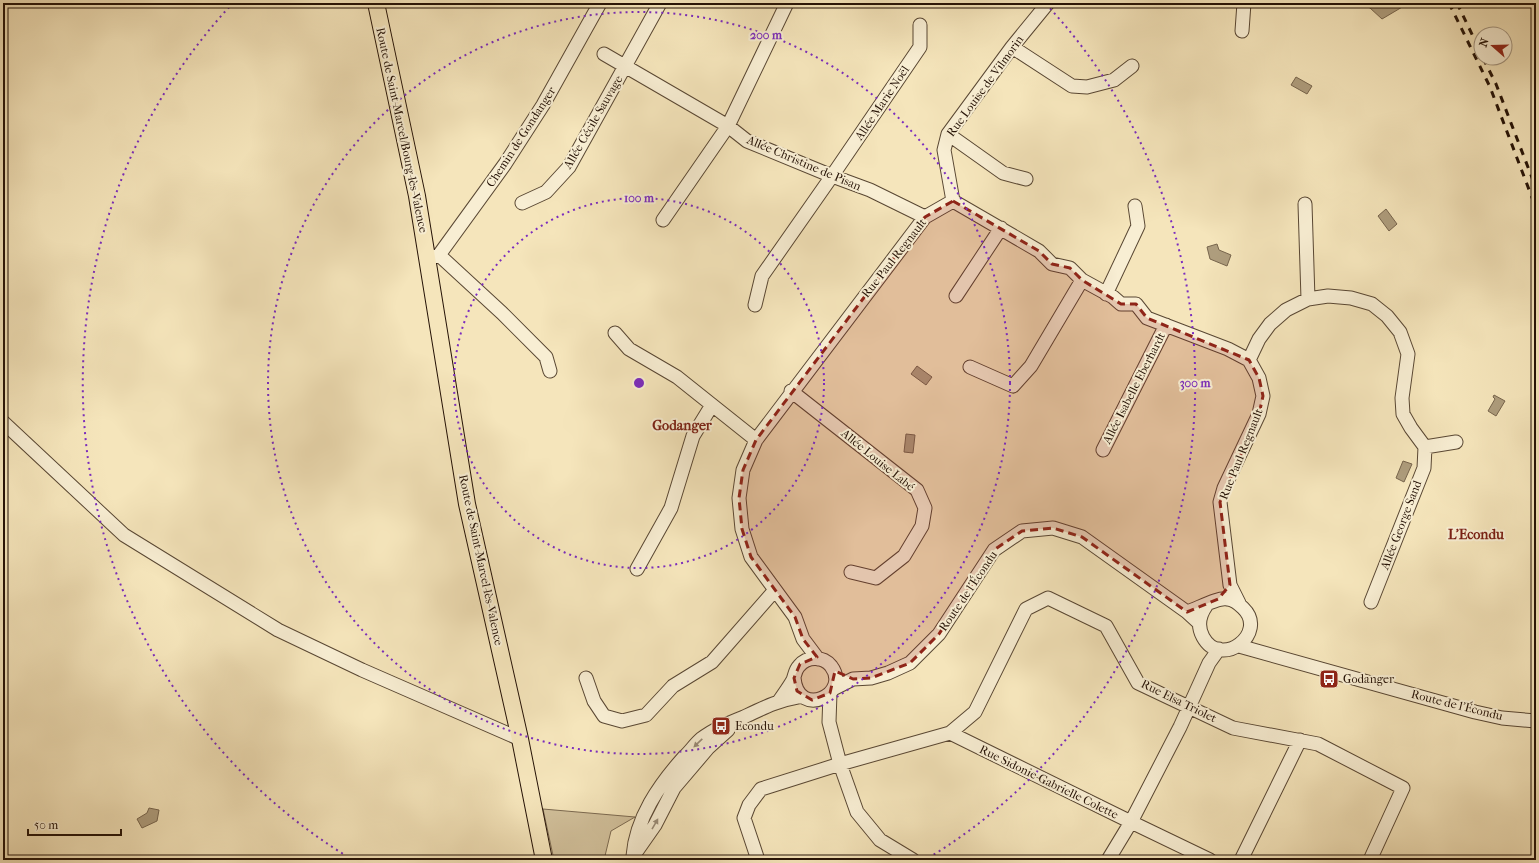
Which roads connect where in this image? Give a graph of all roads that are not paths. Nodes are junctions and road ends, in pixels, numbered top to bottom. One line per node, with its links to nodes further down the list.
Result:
1 (376, 3): 24 (main road, Route de Saint-Marcel/Bourg-lès-Valence)
2 (600, 3): 24 (street, Chemin de Gondanger)
3 (660, 3): 11 (street, Allée Cécile Sauvage)
4 (787, 3): 13 (street)
5 (1048, 3): 9 (street, Rue Louise de Vilmorin)
6 (1244, 3): 8 (street)
7 (920, 25): 15 (street, Allée Marie Noël)
8 (1242, 31)
9 (1012, 47): 12 (street); 14 (street, Rue Louise de Vilmorin)
10 (604, 54): 11 (street, Allée Christine de Pisan)
11 (625, 66): 13 (street, Allée Christine de Pisan); 18 (street, Allée Cécile Sauvage)
12 (1132, 66)
13 (728, 126): 15 (street, Allée Christine de Pisan); 22 (street)
14 (948, 134): 16 (street); 17 (street, Rue Louise de Vilmorin)
15 (832, 176): 21 (street, Allée Christine de Pisan); 29 (street, Allée Marie Noël)
16 (1026, 179)
17 (953, 201): 21 (street, Rue Paul Regnault); 23 (street)
18 (522, 203)
19 (1305, 204): 28 (street)
20 (1135, 206): 26 (street)
21 (925, 217): 35 (street, Rue Paul Regnault)
22 (663, 220)
23 (1001, 228): 25 (street); 27 (street)
24 (433, 256): 34 (street); 72 (main road, Route de Saint-Marcel-lès-Valence)
25 (1082, 280): 26 (street); 33 (street)
26 (1106, 294): 30 (street)
27 (956, 296)
28 (1308, 298): 32 (street); 40 (street)
29 (754, 305)
30 (1166, 325): 32 (street); 41 (street, Allée Isabelle Eberhardt)
31 (615, 333): 36 (street)
32 (1249, 360): 44 (street, Rue Paul Regnault)
33 (970, 367)
34 (550, 371)
35 (792, 391): 38 (street, Rue Paul Regnault); 43 (street, Allée Louise Labé)
36 (712, 405): 38 (street); 42 (street)
37 (3, 422): 72 (street)
38 (756, 440): 45 (street, Rue Paul Regnault)
39 (1456, 442): 40 (street)
40 (1425, 447): 47 (street, Allée George Sand)
41 (1103, 450)
42 (637, 569)
43 (851, 572)
44 (1230, 585): 46 (street); 48 (street, Rue Paul Regnault)
45 (775, 590): 53 (street, Rue Paul Regnault); 62 (street)
46 (1218, 599): 48 (street); 49 (street)
47 (1371, 602)
48 (1239, 604): 52 (street)
49 (1206, 606): 50 (street); 51 (street)
50 (1187, 612): 51 (street, Route de l'Écondu); 64 (street, Route de l'Écondu)
51 (1199, 623): 54 (street, Route de l'Écondu)
52 (1248, 637): 55 (street); 57 (street, Route de l'Écondu)
53 (803, 639): 58 (street, Rue Paul Regnault); 60 (street, Rue Paul Regnault)
54 (1207, 643): 56 (street); 59 (street)
55 (1239, 646): 56 (street, Route de l'Écondu); 57 (street, Route de l'Écondu)
56 (1219, 649): 59 (street, Rue Sidonie-Gabrielle Colette)
57 (1263, 652): 69 (street, Route de l'Écondu)
58 (818, 658): 60 (street); 61 (street, Route de l'Écondu)
59 (1209, 663): 68 (street, Rue Sidonie-Gabrielle Colette)
60 (800, 664): 63 (street)
61 (833, 670): 64 (street, Route de l'Écondu); 65 (street)
62 (586, 678)
63 (794, 678): 66 (street); 67 (street)
64 (853, 679): 65 (street, Route de l'Écondu)
65 (832, 691): 66 (street, Route de l'Écondu); 70 (street)
66 (807, 698): 67 (street, Route de l'Écondu); 70 (street)
67 (779, 701): 76 (street, Route de l'Écondu)
68 (1188, 707): 71 (street, Rue Elsa Triolet); 73 (street, Rue Elsa Triolet); 75 (street, Rue Sidonie-Gabrielle Colette)
69 (1536, 721)
70 (829, 722): 74 (street)
71 (950, 733): 74 (street); 75 (street, Rue Sidonie-Gabrielle Colette)
72 (520, 739): 77 (main road, Route de Saint-Marcel-lès-Valence)
73 (1300, 740): 82 (street); 83 (street, Rue Elsa Triolet)
74 (840, 764): 78 (street); 79 (street)
75 (1131, 822): 80 (street); 81 (street)
76 (632, 858)
77 (544, 860)
78 (758, 860)
79 (913, 860)
80 (1108, 860)
81 (1210, 860)
82 (1241, 860)
83 (1370, 860)

